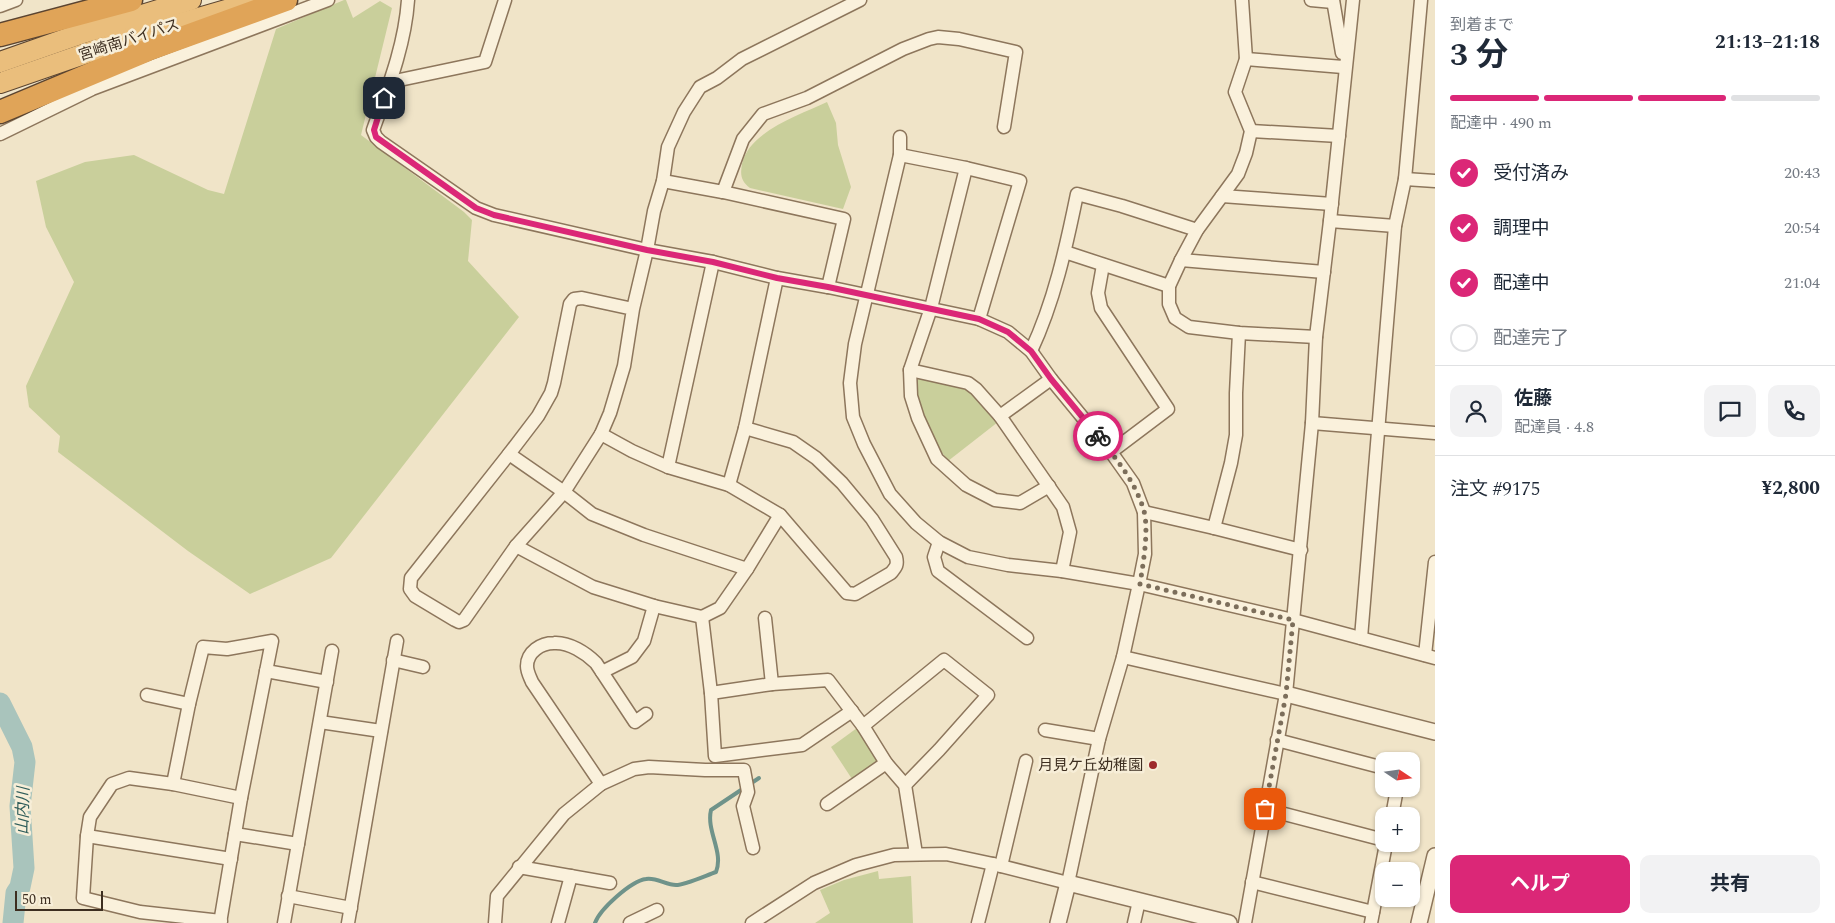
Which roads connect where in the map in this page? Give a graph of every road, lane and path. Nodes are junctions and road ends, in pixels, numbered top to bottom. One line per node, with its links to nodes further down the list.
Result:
1 (16, 0): 15 (street)
2 (131, 0): 16 (highway)
3 (191, 0): 18 (highway, 宮崎南バイパス)
4 (259, 0): 22 (highway, 宮崎南バイパス)
5 (286, 0): 23 (highway)
6 (328, 0): 26 (street)
7 (408, 0): 20 (street)
8 (505, 0): 20 (street)
9 (860, 0): 32 (street)
10 (1242, 0): 17 (street)
11 (1311, 0): 14 (street)
12 (1353, 0): 21 (street)
13 (1421, 0): 31 (street)
14 (1333, 1): 19 (street)
15 (0, 6)
16 (0, 35)
17 (1246, 59): 19 (street); 25 (street)
18 (0, 62)
19 (1343, 67): 21 (street)
20 (390, 82): 40 (street)
21 (1344, 82): 27 (street)
22 (0, 83)
23 (4, 111)
24 (1004, 127): 34 (street)
25 (1251, 131): 27 (street); 35 (street)
26 (0, 134)
27 (1339, 136): 36 (street)
28 (900, 137): 29 (street)
29 (900, 155): 30 (street); 49 (street)
30 (966, 168): 50 (street); 52 (street)
31 (1405, 179): 33 (street); 38 (street)
32 (663, 181): 34 (street); 40 (street)
33 (1435, 181)
34 (723, 192): 48 (street)
35 (1222, 196): 36 (street); 39 (street)
36 (1332, 204): 37 (street)
37 (1330, 222): 38 (street); 45 (street)
38 (1395, 226): 61 (street)
39 (1197, 230): 41 (street); 42 (street)
40 (647, 250): 43 (street); 51 (street)
41 (1065, 252): 44 (street); 55 (street)
42 (1181, 260): 45 (street); 47 (street)
43 (713, 262): 46 (street); 66 (street)
44 (1103, 265): 47 (street); 64 (street)
45 (1324, 272): 54 (street)
46 (777, 278): 48 (street); 60 (street)
47 (1169, 286): 53 (street)
48 (828, 287): 49 (street)
49 (866, 296): 50 (street); 73 (street)
50 (931, 308): 52 (street); 56 (street)
51 (633, 309): 62 (street); 65 (street)
52 (979, 319): 55 (street)
53 (1239, 333): 54 (street); 72 (street)
54 (1316, 337): 59 (street)
55 (1031, 351): 57 (street)
56 (910, 370): 58 (street); 68 (street)
57 (1051, 379): 58 (street); 64 (street)
58 (1000, 416): 68 (street)
59 (1312, 423): 61 (street); 75 (street)
60 (745, 428): 67 (street); 71 (street)
61 (1378, 429): 63 (street); 85 (street)
62 (601, 434): 66 (street); 69 (street)
63 (1435, 434)
64 (1111, 452): 70 (street)
65 (509, 454): 69 (street); 74 (street)
66 (668, 467): 67 (street)
67 (729, 485): 71 (street)
68 (1049, 486): 78 (street)
69 (564, 492): 74 (street); 77 (street)
70 (1144, 512): 72 (street); 79 (street)
71 (780, 515): 77 (street)
72 (1214, 528): 75 (street)
73 (939, 542): 78 (street); 84 (street)
74 (516, 546): 80 (street)
75 (1301, 550): 83 (street)
76 (1435, 562): 89 (street)
77 (747, 569): 81 (street)
78 (1062, 571): 79 (street)
79 (1140, 584): 83 (street); 88 (street)
80 (654, 606): 81 (street); 93 (street)
81 (702, 617): 96 (street)
82 (765, 618): 95 (street)
83 (1293, 620): 85 (street); 97 (street)
84 (1027, 638)
85 (1361, 638): 89 (street)
86 (397, 641): 90 (street)
87 (332, 651): 94 (street)
88 (1123, 657): 97 (street); 107 (street)
89 (1430, 657)
90 (393, 660): 91 (street); 105 (street)
91 (423, 667)
92 (266, 671): 94 (street); 99 (street); 115 (street)
93 (602, 672): 101 (street); 113 (street)
94 (327, 682): 102 (street)
95 (772, 684): 96 (street); 100 (street)
96 (711, 693): 100 (street)
97 (1286, 694): 106 (street); 108 (street)
98 (146, 695): 99 (street)
99 (189, 704): 112 (street)
100 (852, 711): 103 (street)
101 (646, 714)
102 (320, 722): 105 (street); 121 (street)
103 (863, 726): 110 (street); 114 (street)
104 (1045, 730): 107 (street)
105 (381, 731): 135 (street)
106 (1435, 732)
107 (1099, 740): 132 (street)
108 (1277, 740): 111 (street); 117 (street)
109 (1026, 761): 127 (street)
110 (886, 764): 114 (street); 116 (street)
111 (1375, 766)
112 (173, 784): 115 (street); 119 (street)
113 (601, 784): 122 (street); 128 (street)
114 (904, 785): 124 (street)
115 (241, 798): 118 (street)
116 (827, 804)
117 (1265, 809): 120 (street); 130 (street)
118 (235, 834): 121 (street); 126 (street)
119 (87, 836): 126 (street); 137 (street)
120 (1375, 838)
121 (298, 844): 133 (street)
122 (753, 848)
123 (1384, 852): 138 (street)
124 (916, 854): 127 (street); 146 (street)
125 (1435, 856): 152 (street)
126 (231, 859): 140 (street)
127 (997, 865): 132 (street); 147 (street)
128 (519, 867): 129 (street); 143 (street)
129 (571, 876): 131 (street); 144 (street)
130 (1252, 882): 138 (street); 151 (street)
131 (610, 883)
132 (1068, 883): 134 (street); 148 (street)
133 (288, 896): 135 (street); 141 (street)
134 (1139, 901): 139 (street); 149 (street)
135 (351, 908): 142 (street)
136 (658, 910): 145 (street)
137 (139, 917): 140 (street)
138 (1372, 918)
139 (1201, 920): 150 (street)
140 (221, 922)
141 (284, 923)
142 (348, 923)
143 (496, 923)
144 (558, 923)
145 (630, 923)
146 (752, 923)
147 (978, 923)
148 (1058, 923)
149 (1134, 923)
150 (1229, 923)
151 (1245, 923)
152 (1419, 923)

